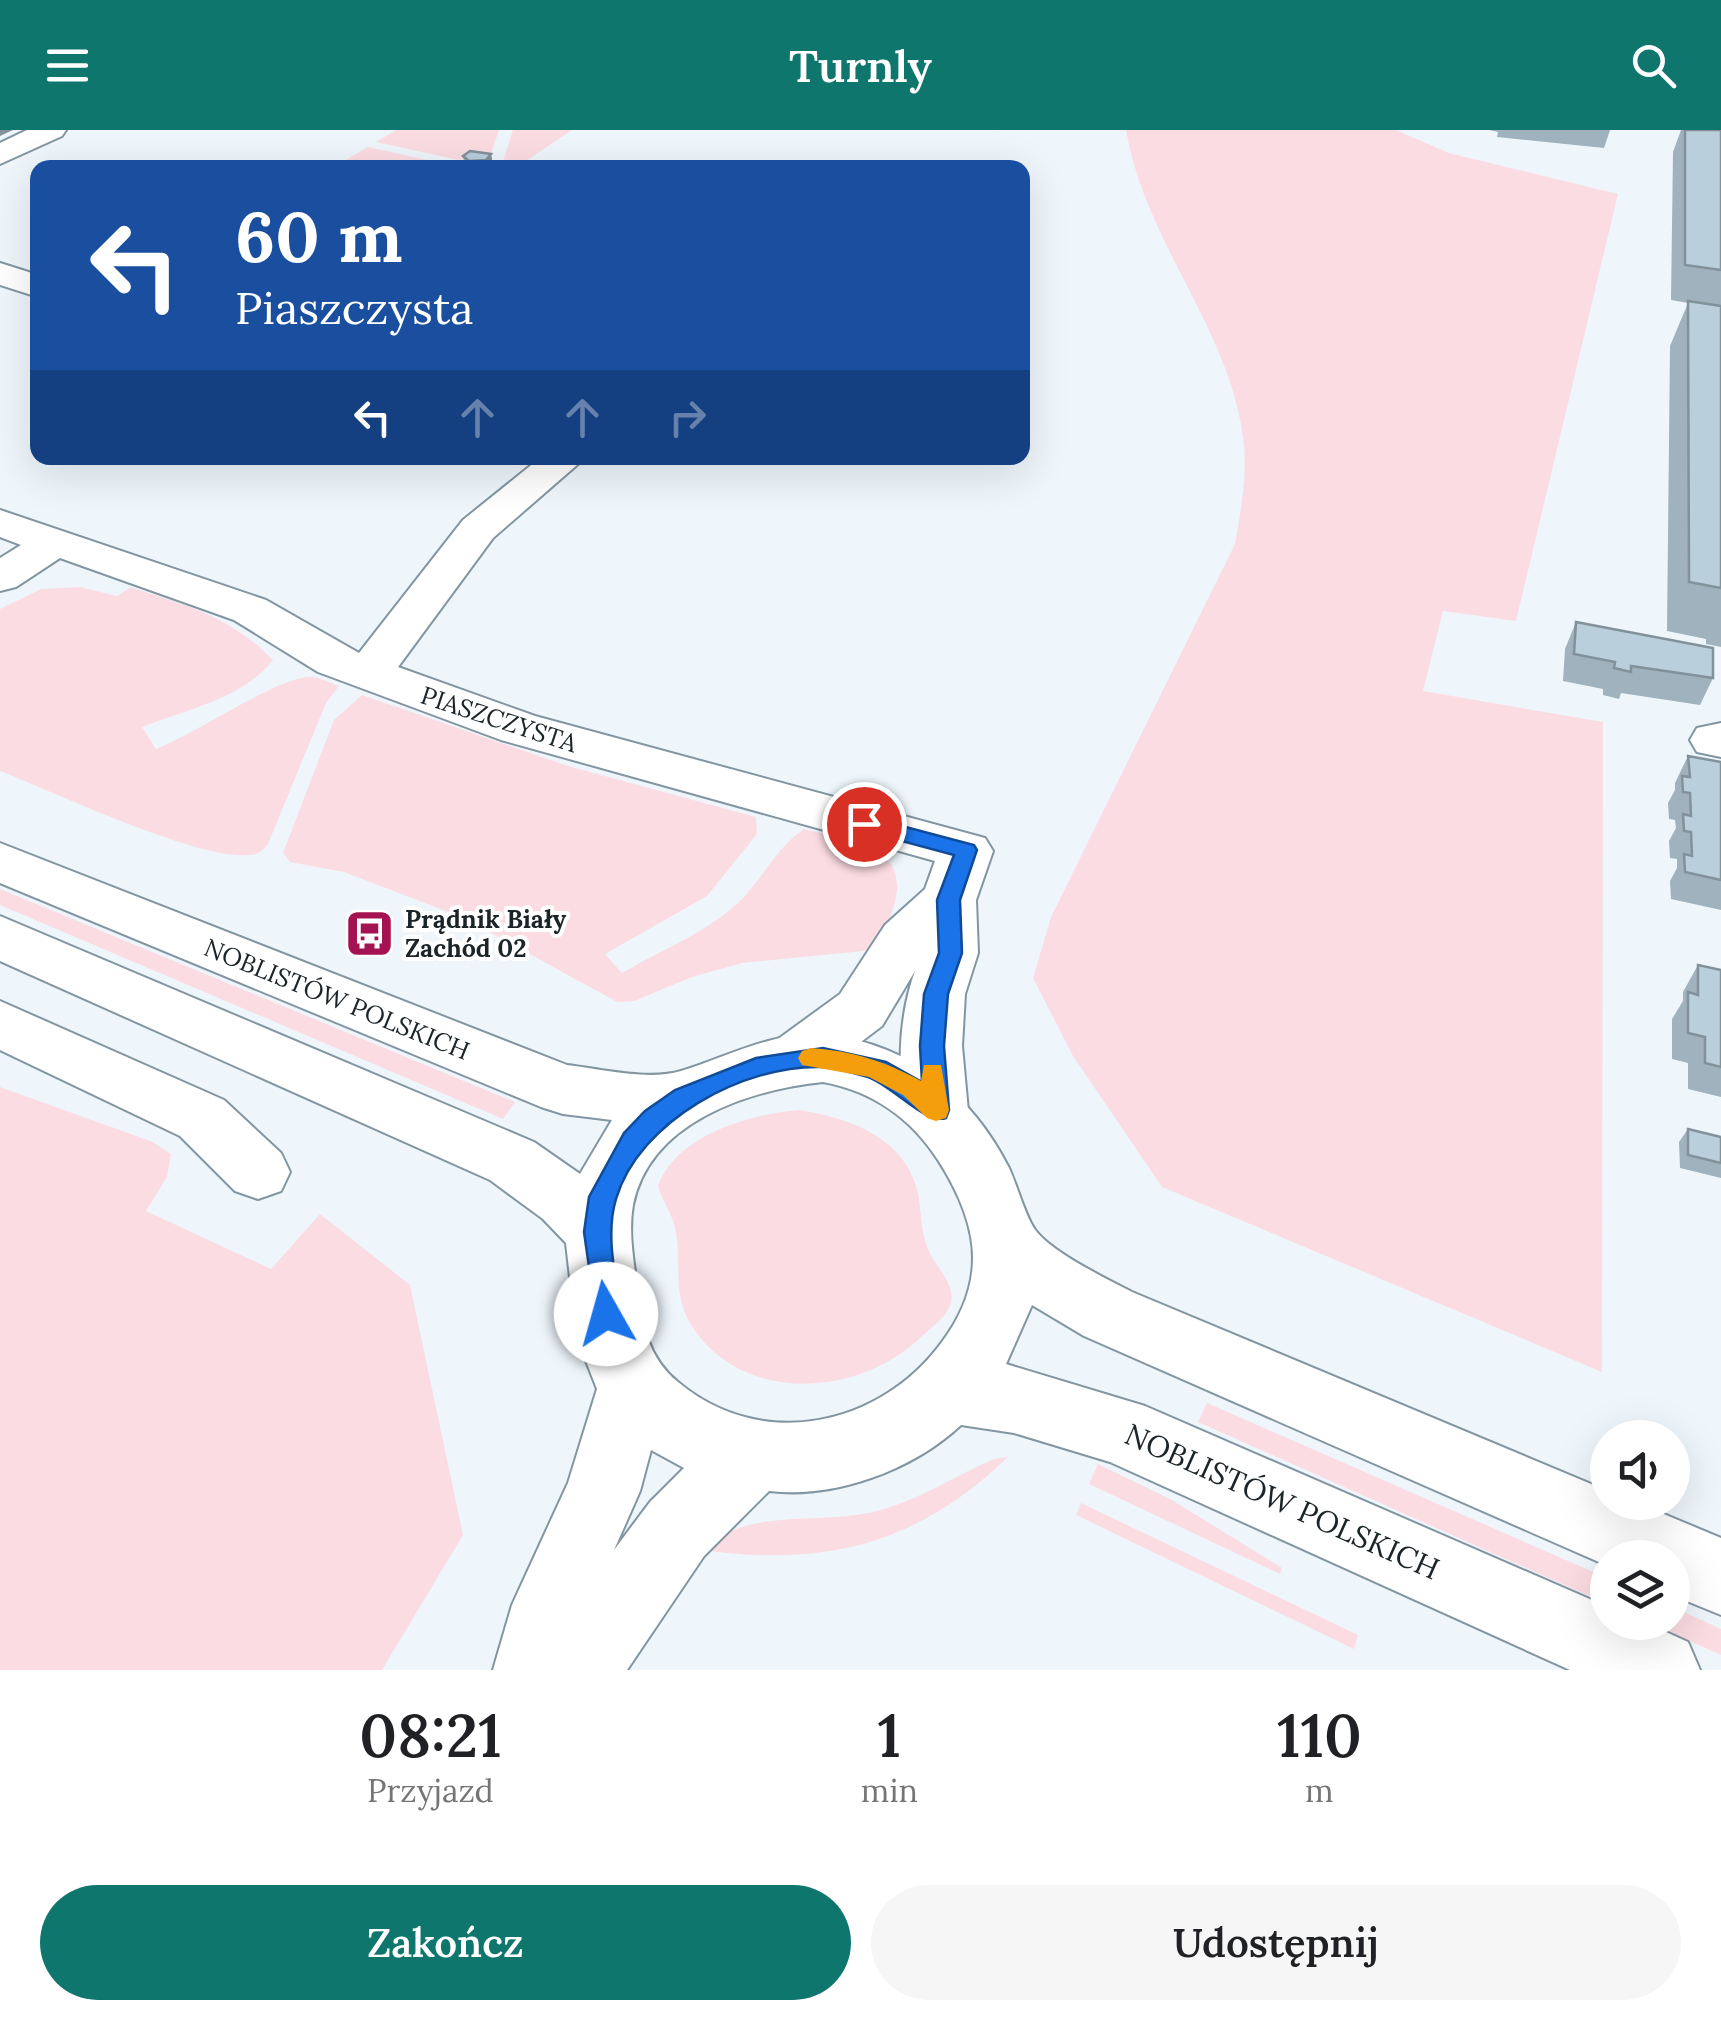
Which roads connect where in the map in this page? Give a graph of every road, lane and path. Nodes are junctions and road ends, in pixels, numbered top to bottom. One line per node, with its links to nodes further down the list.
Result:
1 (51, 130): 2 (main road)
2 (0, 155)
3 (0, 273): 4 (main road)
4 (30, 283)
5 (557, 465): 9 (main road)
6 (0, 523): 7 (main road, PIASZCZYSTA)
7 (55, 542): 8 (main road); 9 (main road, PIASZCZYSTA)
8 (0, 578)
9 (366, 675): 11 (main road, PIASZCZYSTA)
10 (0, 862): 15 (main road, NOBLISTÓW POLSKICH)
11 (948, 900): 14 (main road, PIASZCZYSTA); 16 (main road, PIASZCZYSTA)
12 (0, 937): 18 (main road)
13 (0, 1024): 17 (main road)
14 (795, 1059): 15 (main road); 16 (main road)
15 (684, 1097): 18 (main road)
16 (936, 1110): 19 (main road)
17 (258, 1172)
18 (597, 1232): 20 (main road)
19 (1006, 1247): 21 (main road); 23 (main road)
20 (633, 1387): 22 (main road); 25 (main road)
21 (948, 1390): 22 (main road); 24 (main road, NOBLISTÓW POLSKICH)
22 (757, 1455): 26 (main road)
23 (1721, 1578)
24 (1633, 1658)
25 (533, 1670)
26 (578, 1670)

